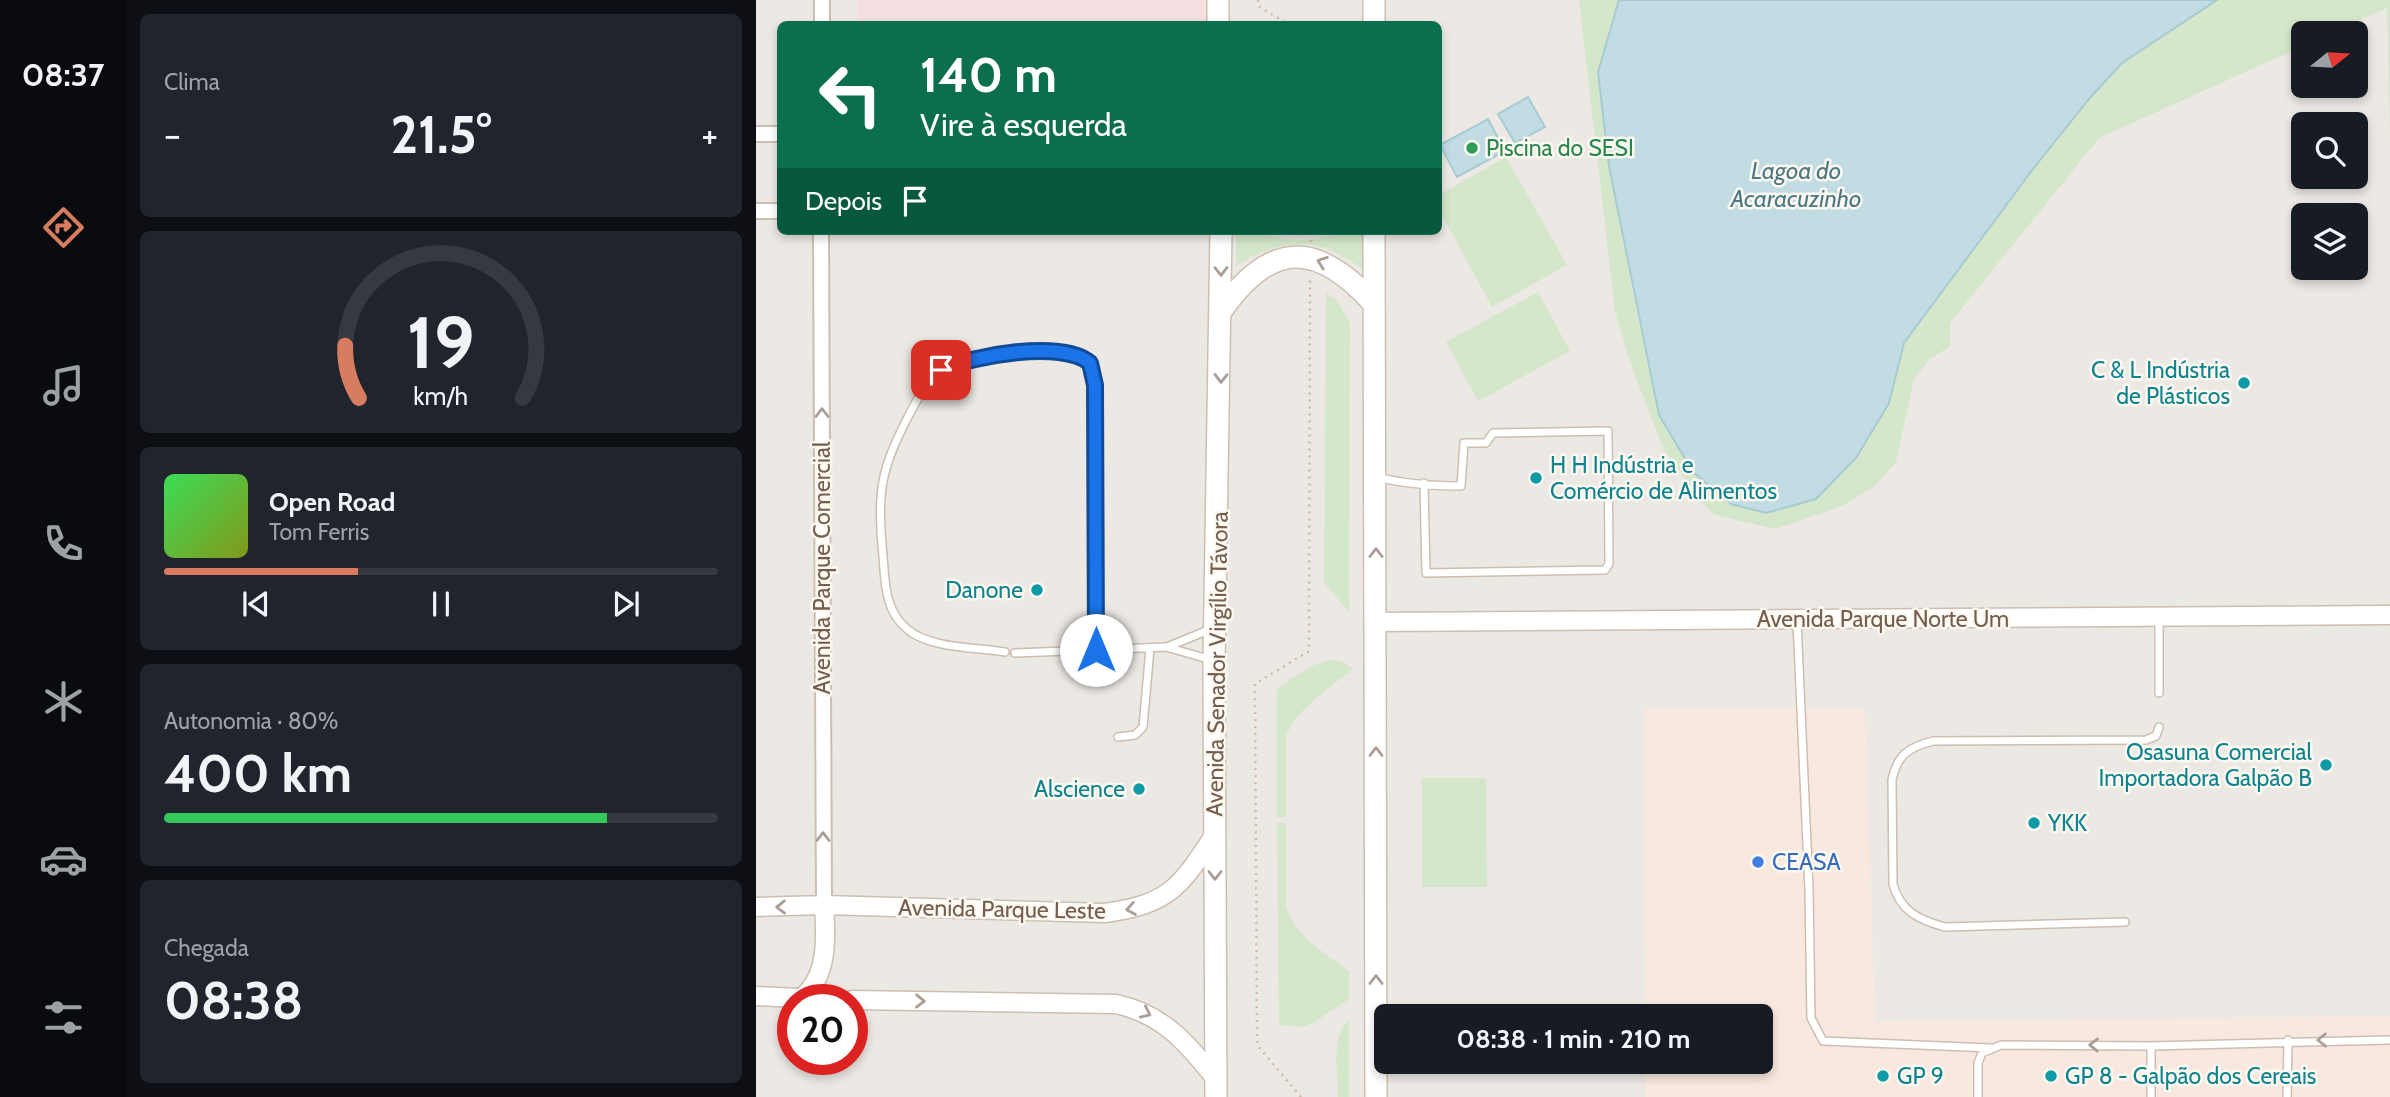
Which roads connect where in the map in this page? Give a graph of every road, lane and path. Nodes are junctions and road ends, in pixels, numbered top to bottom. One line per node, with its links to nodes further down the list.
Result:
1 (822, 0): 5 (street)
2 (1218, 0): 6 (main road)
3 (1258, 0): 7 (path)
4 (1374, 0): 8 (main road)
5 (822, 21)
6 (1218, 21)
7 (1283, 21)
8 (1374, 21)
9 (756, 134): 10 (street)
10 (777, 134)
11 (756, 211): 12 (street)
12 (777, 211)
13 (821, 235): 37 (street, Avenida Parque Comercial, one-way to 13)
14 (1221, 235): 19 (main road, Avenida Senador Virgílio Távora, one-way to 19)
15 (1311, 235): 17 (path)
16 (1374, 235): 18 (main road)
17 (1310, 258): 18 (main road, one-way to 17); 19 (main road); 49 (path)
18 (1374, 304): 20 (main road)
19 (1222, 310): 26 (main road, Avenida Senador Virgílio Távora, one-way to 26)
20 (1376, 477): 21 (lane); 25 (main road, one-way to 20)
21 (1424, 483): 21 (lane)
22 (2390, 615): 23 (street, Avenida Parque Norte Um)
23 (2159, 617): 24 (street, Avenida Parque Norte Um); 33 (lane)
24 (1797, 619): 25 (street, Avenida Parque Norte Um); 47 (lane)
25 (1376, 622): 50 (main road, one-way to 25)
26 (1216, 627): 27 (lane); 32 (main road, Avenida Senador Virgílio Távora)
27 (1166, 647): 28 (lane); 32 (lane)
28 (1150, 648): 29 (lane); 35 (lane)
29 (1096, 650): 30 (lane); 31 (lane)
30 (1005, 652)
31 (1016, 653)
32 (1214, 661): 36 (main road, Avenida Senador Virgílio Távora)
33 (2159, 693)
34 (2159, 727): 39 (lane)
35 (1118, 737)
36 (1215, 834): 37 (street, Avenida Parque Leste, one-way to 37); 48 (main road, Avenida Senador Virgílio Távora, one-way to 48)
37 (824, 905): 38 (street, Avenida Parque Leste, one-way to 38); 40 (street)
38 (756, 907)
39 (2125, 922)
40 (813, 984)
41 (756, 996): 42 (street)
42 (777, 997)
43 (868, 1000): 48 (street, one-way to 48)
44 (2288, 1040): 45 (lane, one-way to 44); 46 (lane); 53 (lane)
45 (2390, 1040)
46 (2151, 1046): 47 (lane, one-way to 47); 52 (lane)
47 (1990, 1048): 51 (lane)
48 (1216, 1088)
49 (1301, 1097)
50 (1376, 1097)
51 (1978, 1097)
52 (2151, 1097)
53 (2287, 1097)

